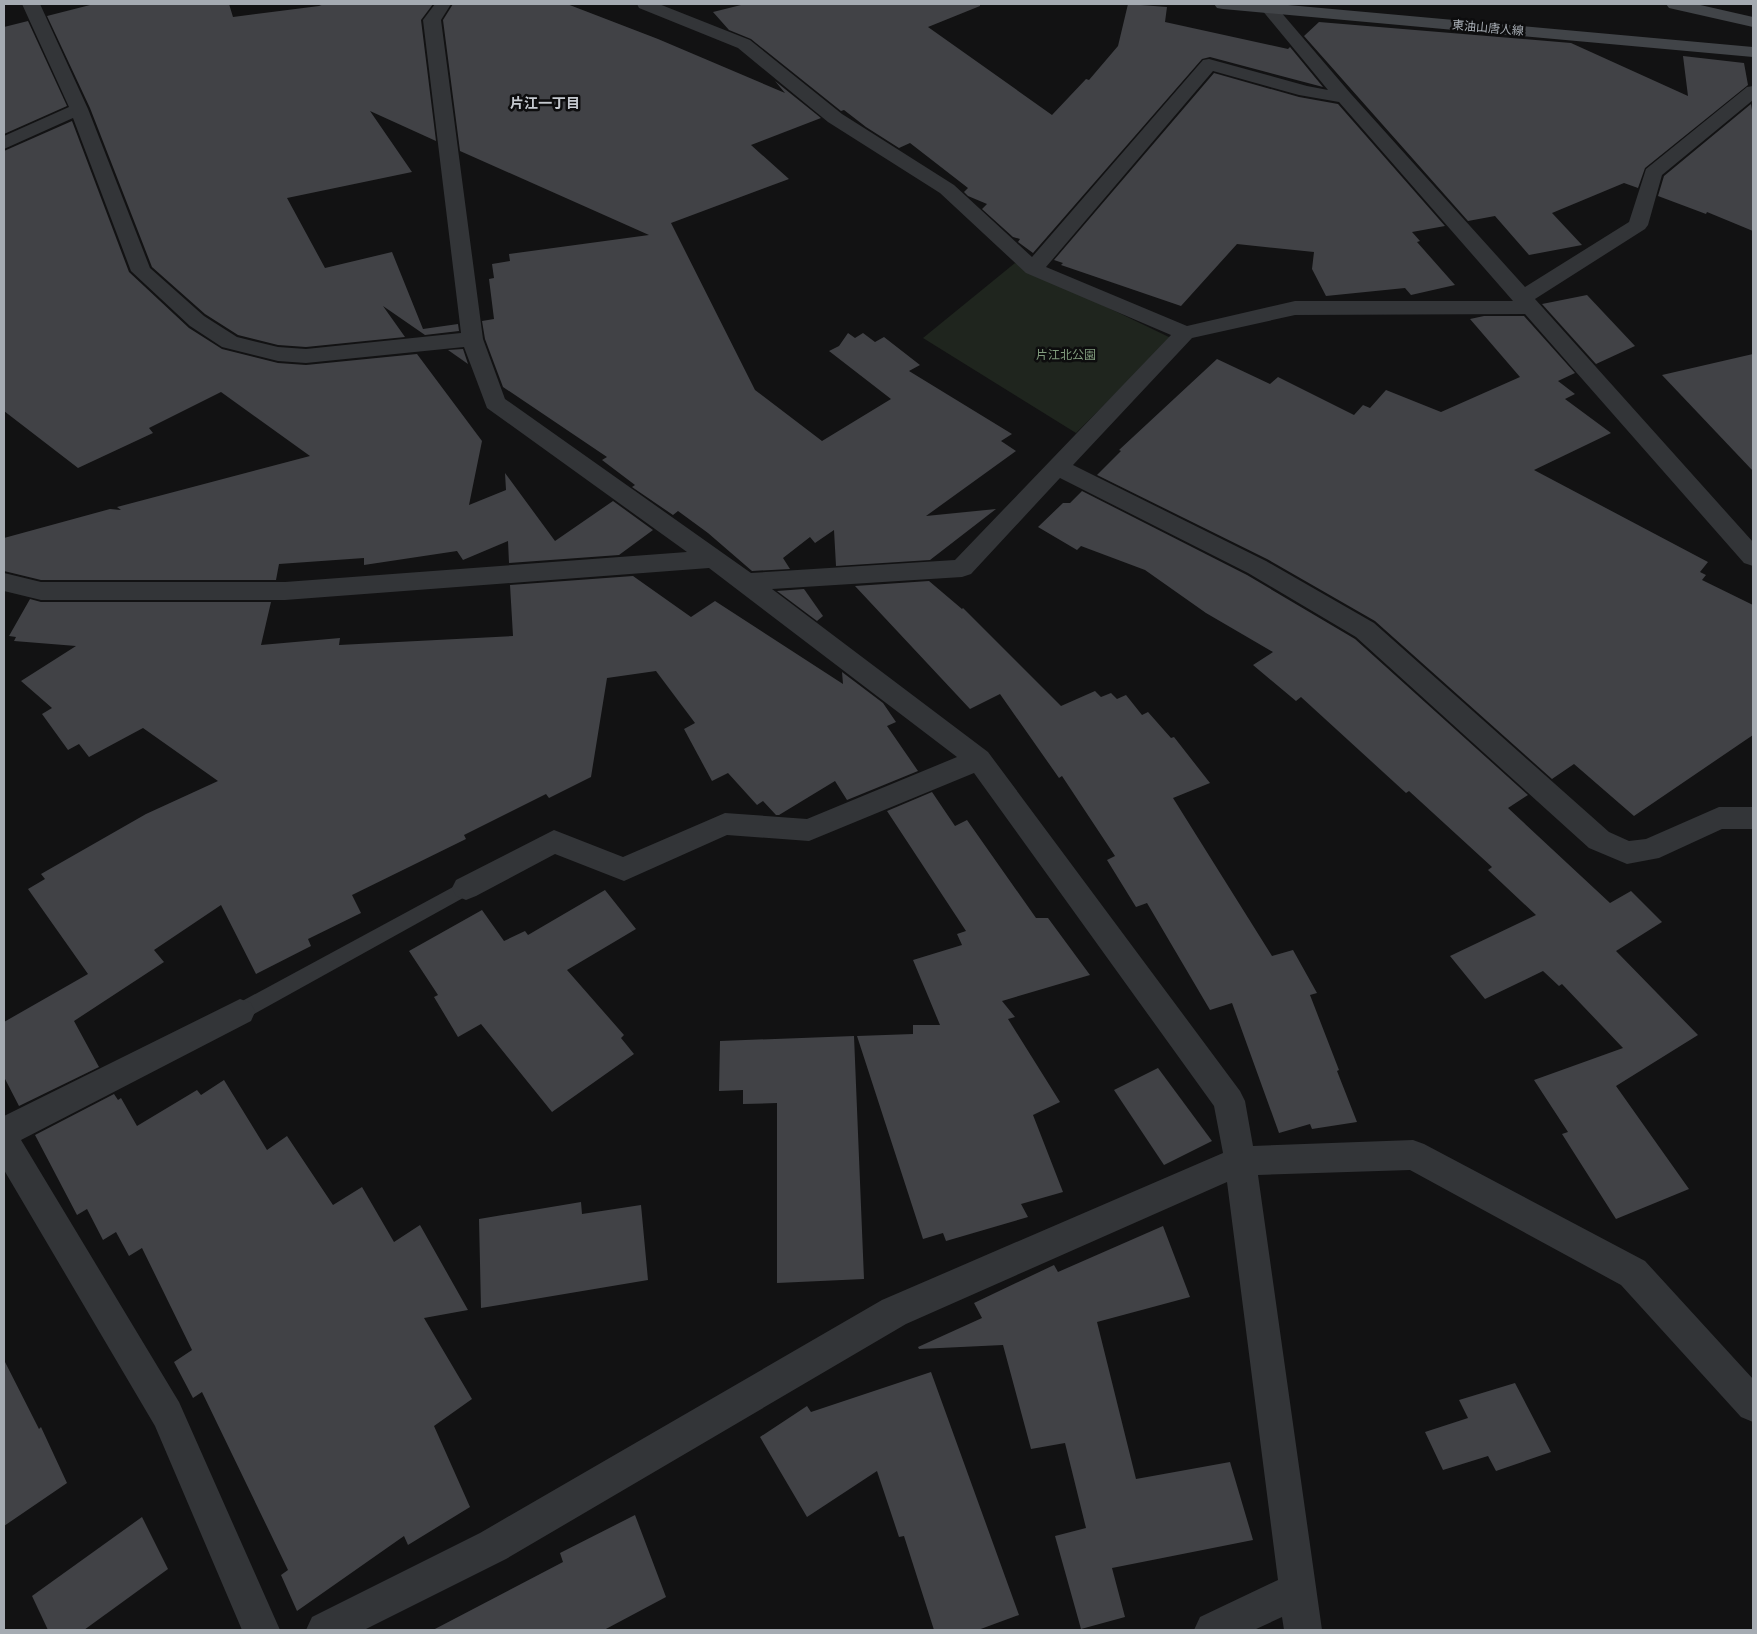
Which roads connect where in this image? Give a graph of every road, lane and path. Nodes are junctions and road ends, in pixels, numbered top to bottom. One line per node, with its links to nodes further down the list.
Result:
1 (31, 4): 11 (street)
2 (443, 4): 16 (street)
3 (645, 4): 13 (street)
4 (1223, 4): 6 (main road, 東油山唐人線)
5 (1675, 4): 7 (main road)
6 (1268, 6): 8 (main road, 東油山唐人線); 10 (street)
7 (1753, 22)
8 (1753, 52)
9 (1753, 92): 14 (street)
10 (1345, 98): 13 (street); 14 (street)
11 (79, 109): 12 (street); 16 (street)
12 (4, 143)
13 (1032, 269): 15 (street)
14 (1527, 302): 15 (street); 18 (street)
15 (1185, 333): 17 (street)
16 (472, 339): 19 (street)
17 (1059, 468): 21 (street); 23 (street)
18 (1753, 557)
19 (714, 559): 20 (street); 21 (street)
20 (4, 582)
21 (746, 582): 22 (street)
22 (979, 759): 24 (street); 28 (street)
23 (1753, 818)
24 (466, 888): 25 (lane)
25 (240, 1012): 26 (street)
26 (4, 1132)
27 (4, 1140): 31 (street)
28 (1240, 1161): 29 (street); 30 (street); 32 (street)
29 (1753, 1405)
30 (1298, 1590): 33 (street); 34 (street)
31 (261, 1630)
32 (325, 1630)
33 (1213, 1630)
34 (1303, 1630)

